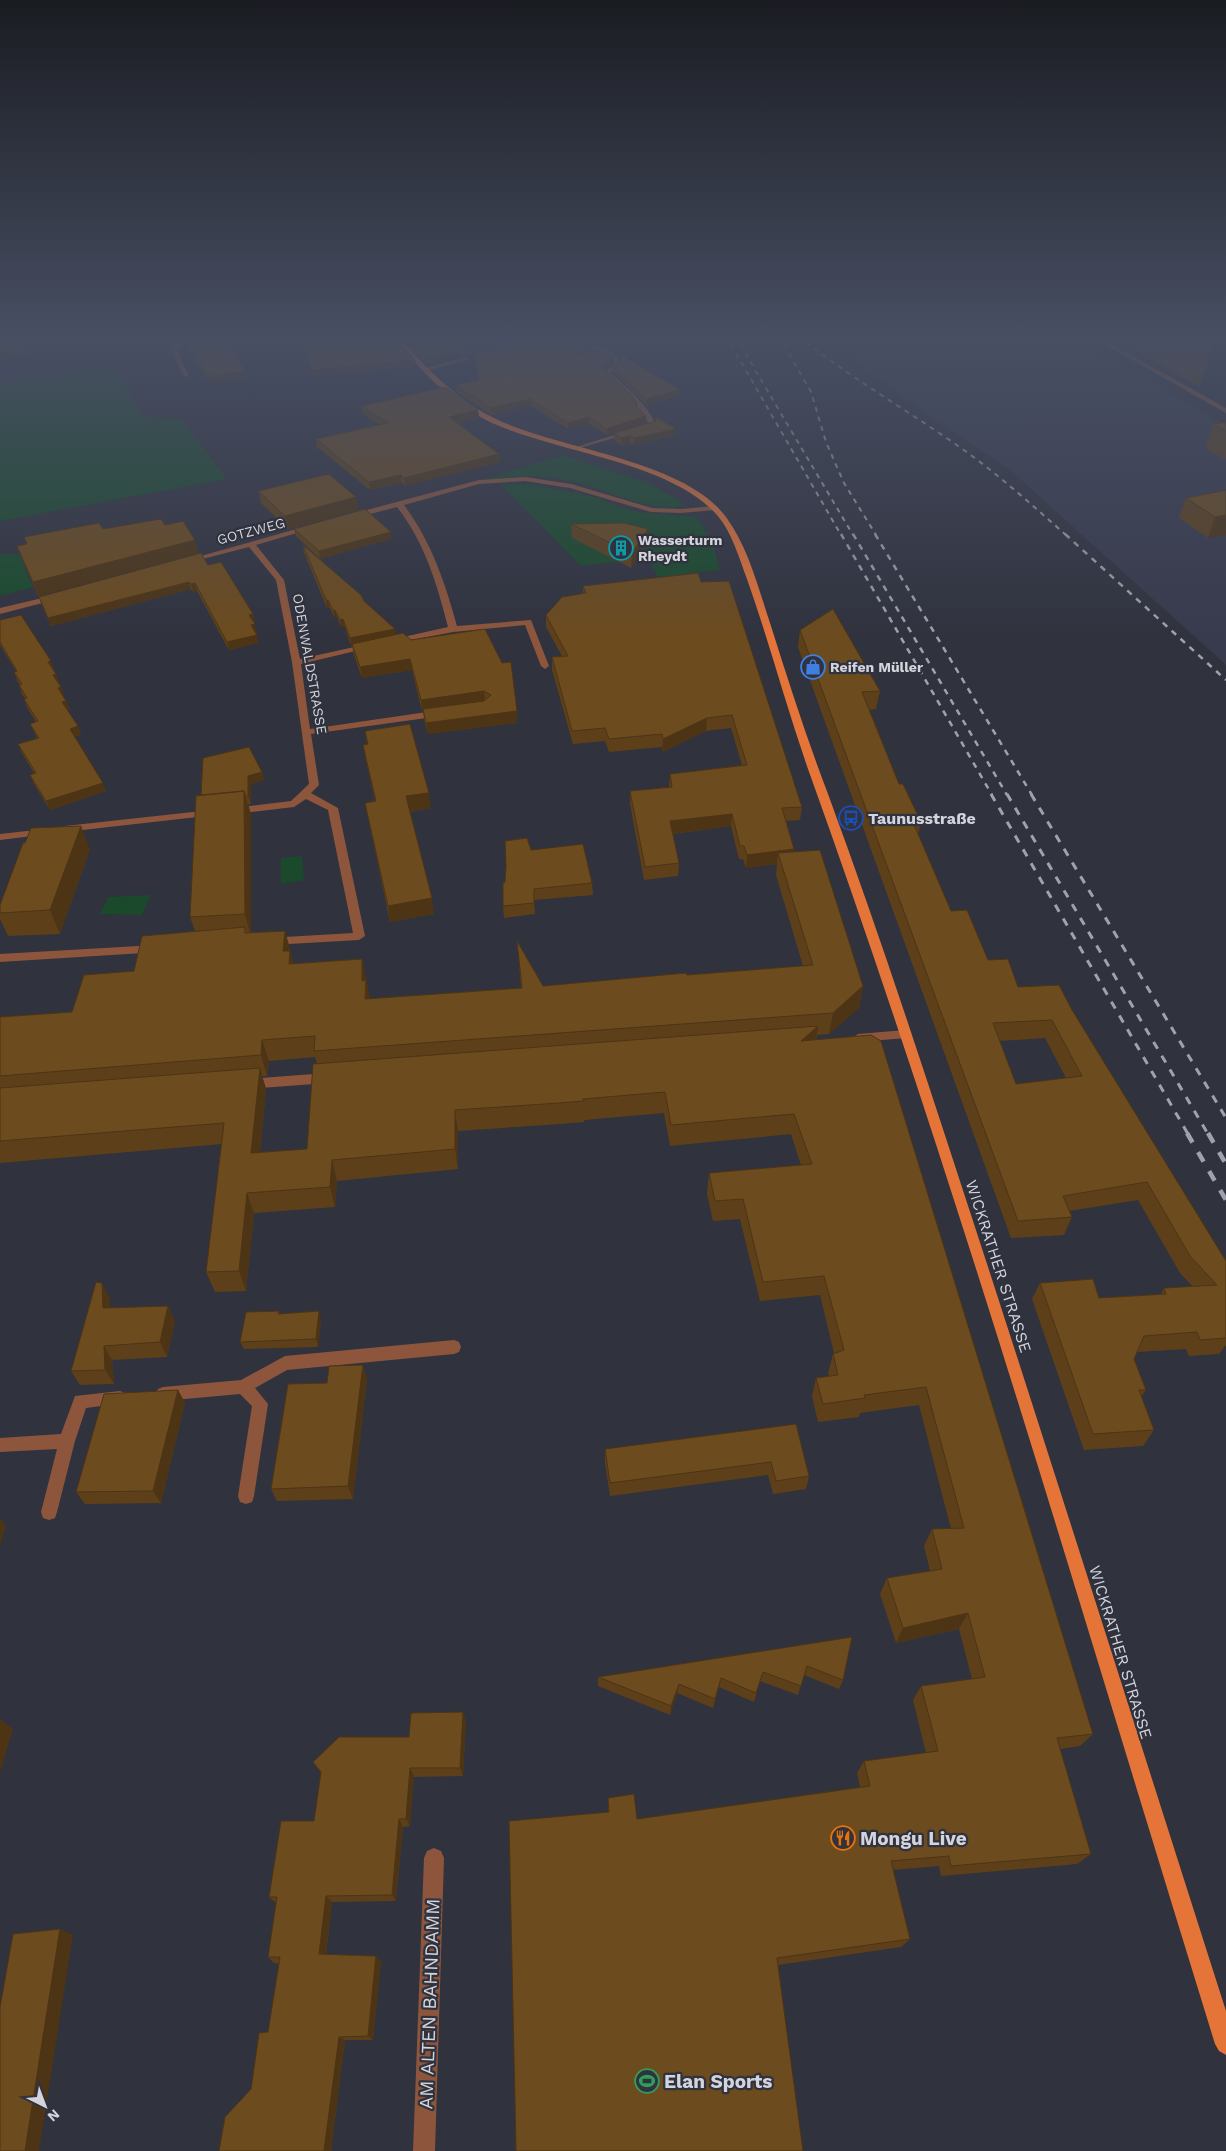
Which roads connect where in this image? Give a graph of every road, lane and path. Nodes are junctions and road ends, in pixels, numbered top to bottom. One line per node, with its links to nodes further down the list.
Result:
1 (535, 436): 3 (main road, WICKRATHER STRASSE)
2 (616, 436): 3 (street)
3 (575, 449): 5 (main road, WICKRATHER STRASSE)
4 (398, 504): 5 (street); 6 (street); 12 (street)
5 (715, 508): 24 (main road, WICKRATHER STRASSE)
6 (343, 519)
7 (316, 527): 8 (street, GOTZWEG)
8 (251, 544): 9 (street, GOTZWEG); 15 (street, ODENWALDSTRASSE)
9 (174, 565)
10 (68, 593): 11 (street)
11 (0, 611)
12 (453, 629): 13 (street); 16 (street)
13 (386, 644)
14 (376, 646): 15 (street)
15 (296, 662): 18 (street, ODENWALDSTRASSE)
16 (545, 666)
17 (448, 712): 18 (street)
18 (307, 732): 19 (street, ODENWALDSTRASSE)
19 (304, 794): 20 (street); 21 (street)
20 (0, 837)
21 (262, 942)
22 (166, 948): 23 (street)
23 (0, 958)
24 (906, 1034): 25 (street); 35 (main road, WICKRATHER STRASSE)
25 (846, 1039)
26 (338, 1077): 27 (street)
27 (239, 1085)
28 (454, 1348): 29 (street)
29 (243, 1387): 30 (street); 32 (street)
30 (67, 1442): 31 (street); 33 (street)
31 (0, 1445)
32 (246, 1496)
33 (49, 1512)
34 (434, 1858): 36 (street, AM ALTEN BAHNDAMM)
35 (1226, 2044)
36 (424, 2151)

